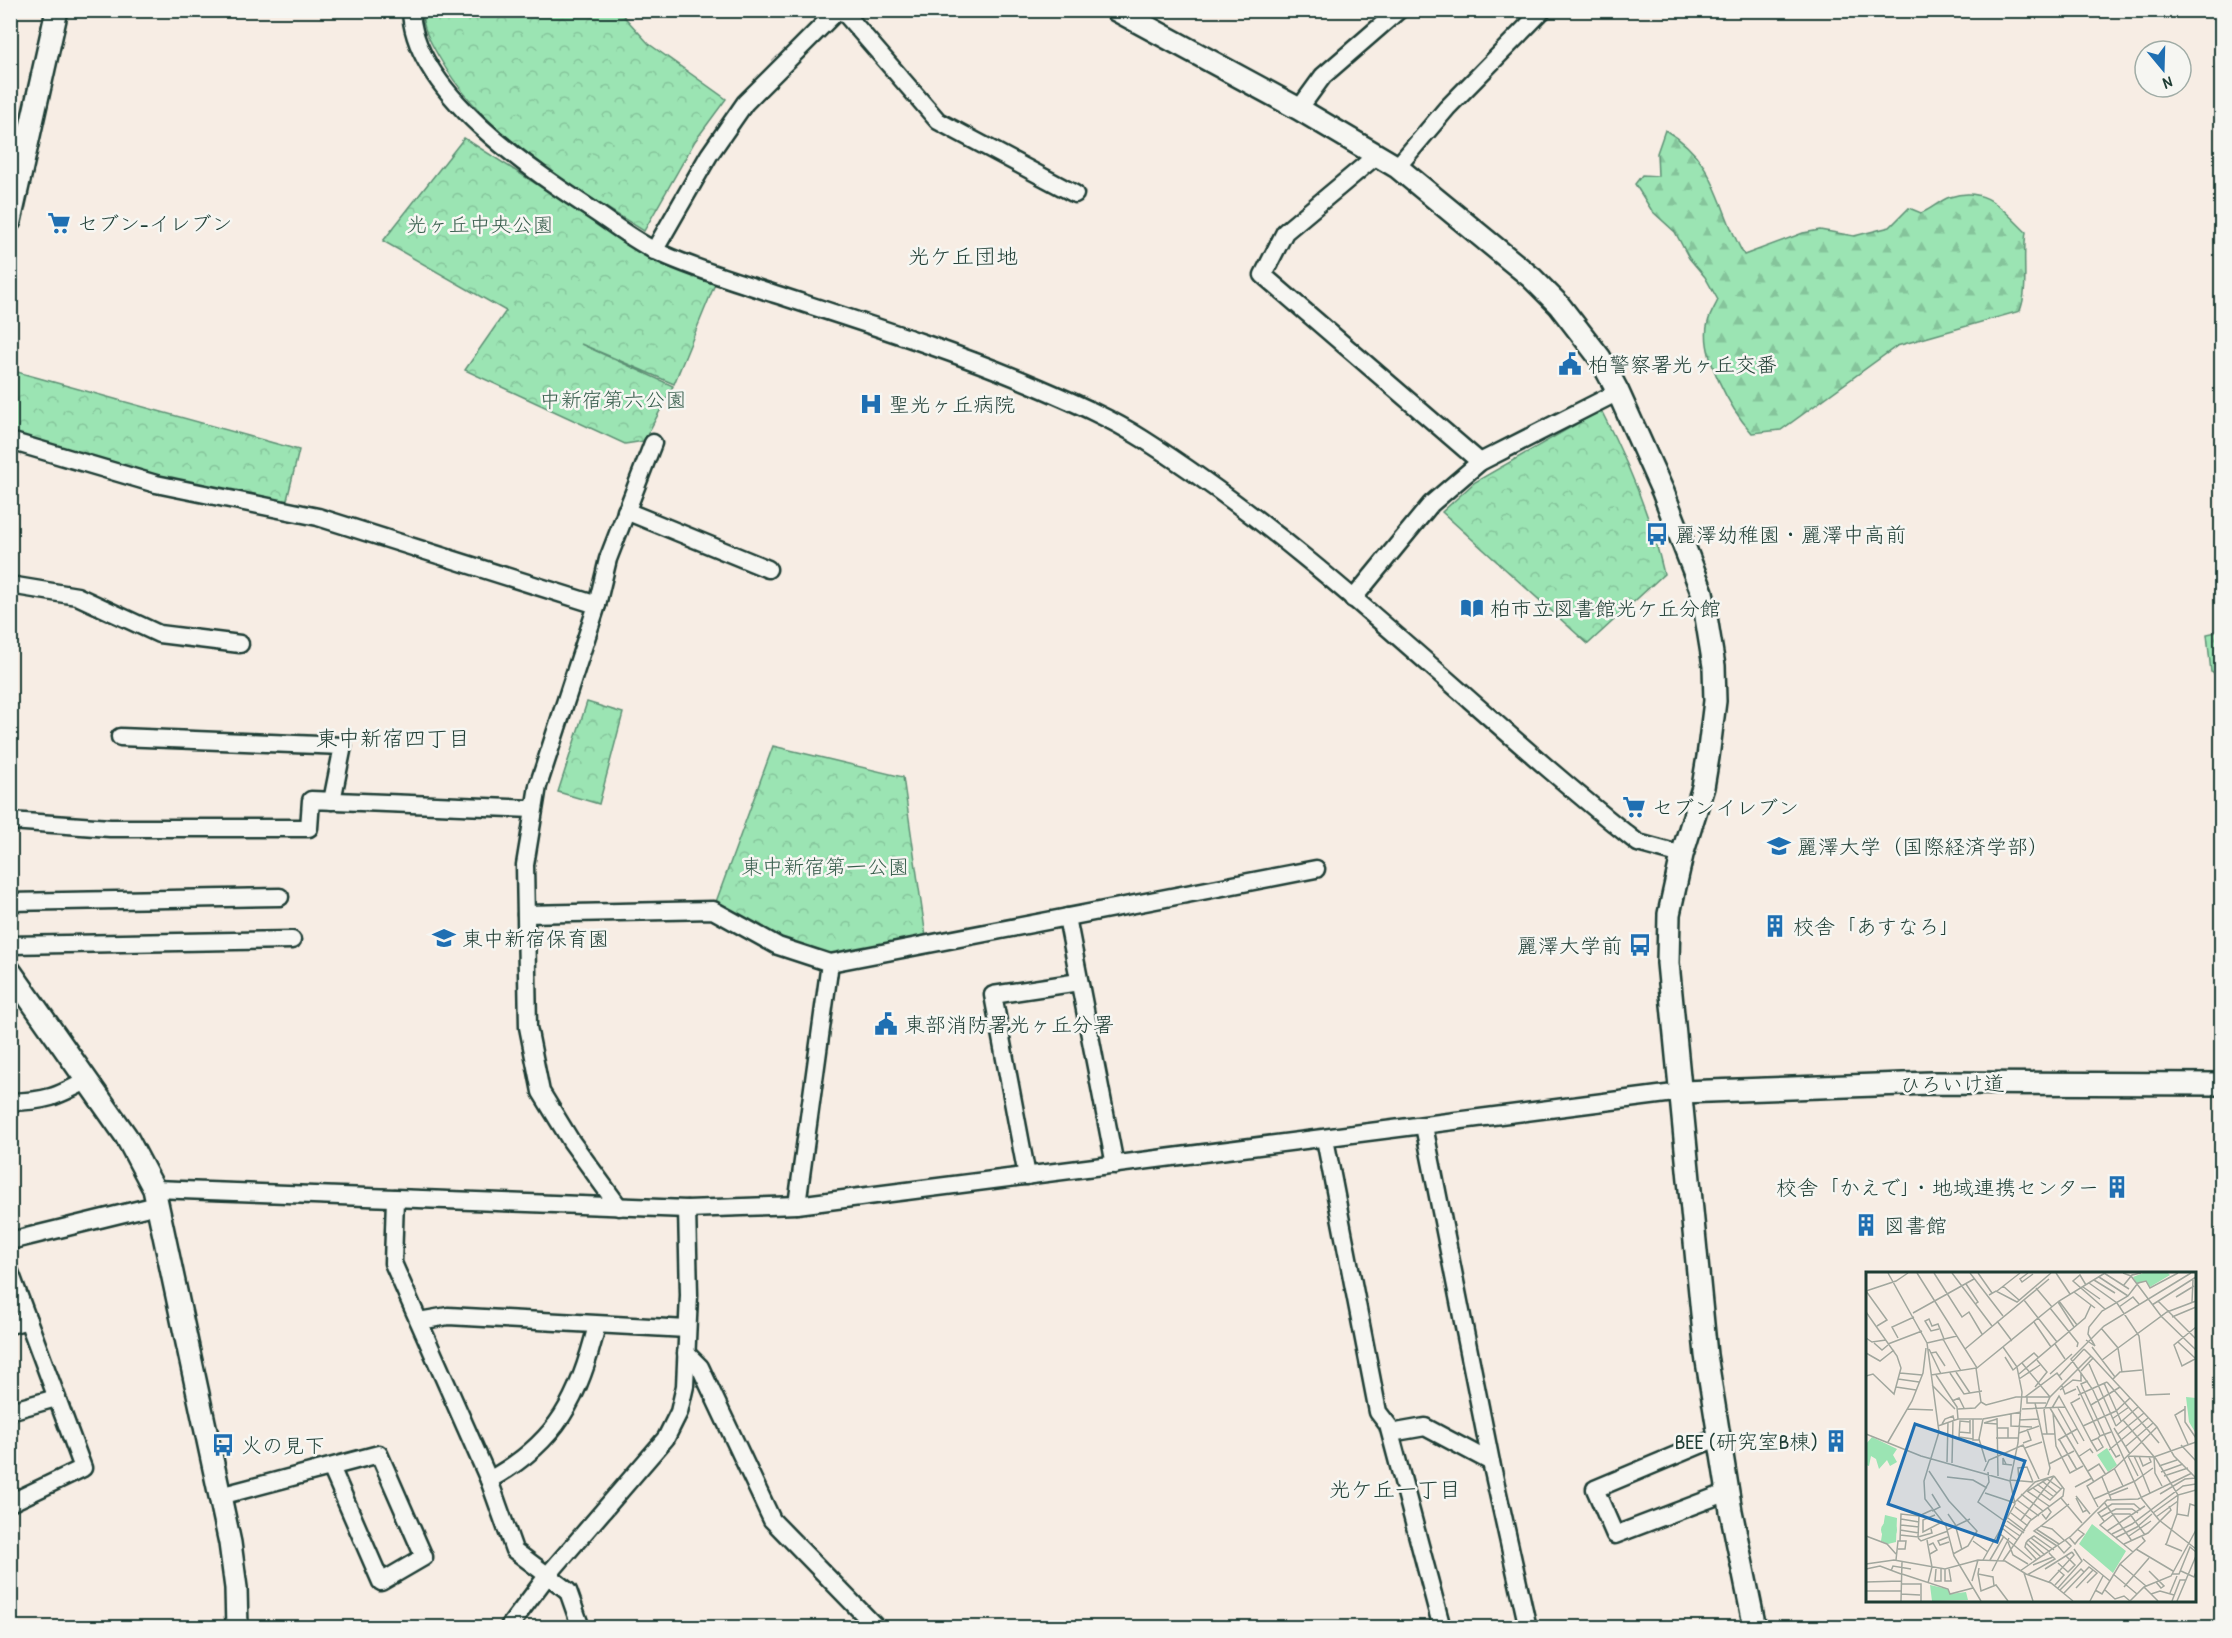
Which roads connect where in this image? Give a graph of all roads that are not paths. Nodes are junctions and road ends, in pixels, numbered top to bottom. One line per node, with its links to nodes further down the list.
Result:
1 (57, 10): 9 (street)
2 (411, 10): 13 (street)
3 (840, 10): 11 (street); 13 (street)
4 (1399, 10): 7 (street)
5 (1543, 10): 10 (street)
6 (1128, 13): 7 (street)
7 (1299, 109): 8 (street)
8 (1377, 155): 10 (street); 17 (street)
9 (17, 163): 12 (street)
10 (1396, 167): 14 (street)
11 (1075, 194)
12 (10, 221)
13 (654, 251): 21 (street)
14 (1618, 392): 17 (street); 28 (street)
15 (10, 441): 22 (street)
16 (653, 443): 18 (street)
17 (1480, 462): 21 (street)
18 (626, 511): 19 (street); 22 (street)
19 (768, 569)
20 (10, 585): 23 (street)
21 (1353, 599): 28 (street)
22 (597, 605): 26 (street)
23 (240, 644)
24 (120, 737): 25 (street)
25 (332, 801): 26 (street); 27 (street)
26 (533, 809): 32 (street)
27 (10, 821)
28 (1682, 855): 41 (street)
29 (1316, 869): 33 (street)
30 (279, 897): 31 (street)
31 (10, 902)
32 (526, 914): 36 (street); 50 (street)
33 (1067, 917): 36 (street); 37 (street)
34 (292, 940): 35 (street)
35 (10, 945)
36 (830, 963): 49 (street)
37 (1079, 982): 45 (street); 46 (street)
38 (14, 983): 39 (street)
39 (88, 1080): 42 (street); 47 (street)
40 (2222, 1084): 41 (street, ひろいけ道)
41 (1682, 1092): 43 (street); 63 (street)
42 (10, 1102)
43 (1424, 1126): 44 (street); 64 (street)
44 (1325, 1139): 45 (street); 62 (street)
45 (1114, 1165): 46 (street)
46 (1028, 1176): 49 (street)
47 (156, 1197): 48 (street); 52 (street); 68 (street)
48 (395, 1198): 50 (street); 55 (street)
49 (797, 1205): 51 (street)
50 (619, 1207): 51 (street)
51 (687, 1209): 58 (street)
52 (10, 1241)
53 (10, 1272): 54 (street)
54 (28, 1320): 56 (street); 60 (street)
55 (419, 1321): 57 (street); 66 (street)
56 (10, 1325)
57 (597, 1325): 58 (street); 66 (street)
58 (687, 1329): 59 (street)
59 (686, 1353): 70 (street); 74 (street)
60 (56, 1398): 61 (street); 69 (street)
61 (10, 1411)
62 (1390, 1433): 64 (street); 75 (street)
63 (1719, 1437): 67 (street); 67 (street)
64 (1491, 1462): 76 (street)
65 (331, 1467): 65 (street); 68 (street)
66 (489, 1479): 70 (street)
67 (1728, 1492): 77 (street)
68 (220, 1496): 71 (street)
69 (10, 1503)
70 (548, 1576): 72 (street); 73 (street)
71 (237, 1628)
72 (508, 1628)
73 (581, 1628)
74 (877, 1628)
75 (1442, 1628)
76 (1528, 1628)
77 (1755, 1628)

